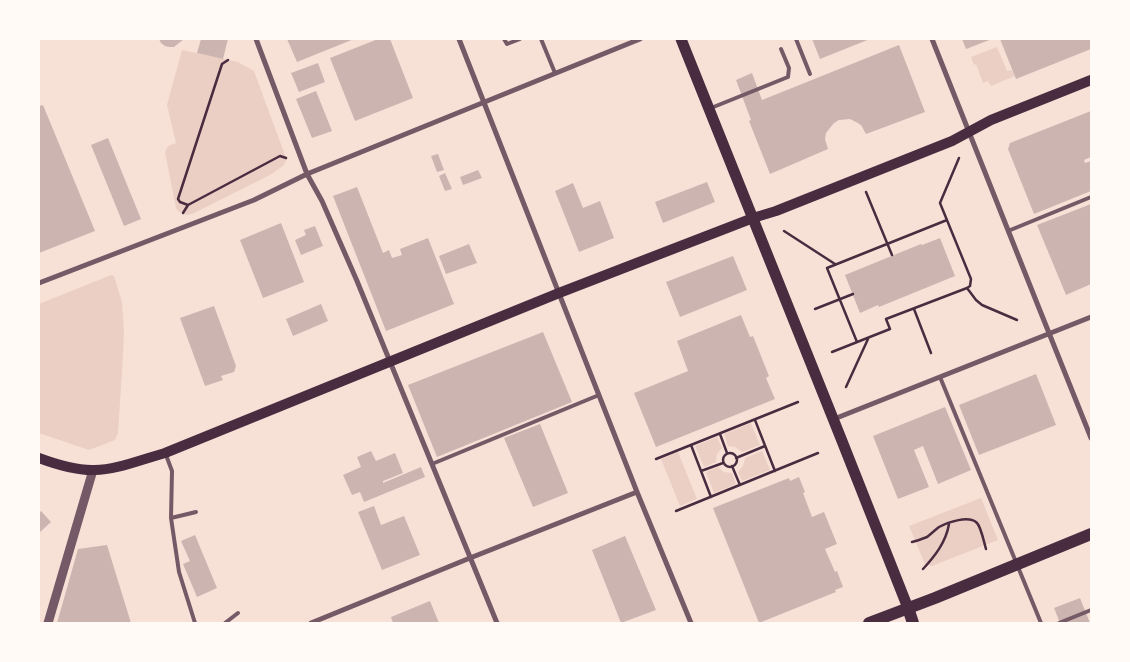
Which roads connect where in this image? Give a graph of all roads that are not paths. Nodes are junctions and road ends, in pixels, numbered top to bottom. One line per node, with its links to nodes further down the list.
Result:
1 (256, 39): 17 (street)
2 (458, 39): 14 (street)
3 (504, 39): 4 (lane)
4 (520, 39)
5 (541, 39): 11 (lane)
6 (640, 39): 11 (street)
7 (681, 39): 15 (main road)
8 (796, 39): 12 (lane)
9 (932, 39): 16 (street)
10 (782, 49): 15 (lane)
11 (555, 73): 14 (street)
12 (810, 74)
13 (1091, 80): 16 (main road)
14 (484, 101): 17 (street); 22 (street)
15 (709, 109): 19 (main road)
16 (968, 132): 19 (main road); 20 (street)
17 (307, 174): 21 (street); 25 (street)
18 (1091, 197): 20 (lane)
19 (753, 218): 22 (main road); 28 (main road)
20 (1008, 231): 24 (street)
21 (39, 283)
22 (559, 293): 25 (main road); 27 (street)
23 (1091, 317): 24 (street)
24 (1050, 333): 26 (street); 29 (street)
25 (391, 362): 30 (main road); 32 (street)
26 (940, 377): 28 (street); 39 (lane)
27 (599, 395): 32 (lane); 34 (street)
28 (833, 420): 40 (main road)
29 (1091, 438)
30 (165, 453): 33 (main road); 36 (lane)
31 (39, 458): 33 (main road)
32 (432, 464): 38 (street)
33 (93, 470): 43 (street)
34 (637, 492): 38 (street); 48 (street)
35 (196, 512): 36 (lane)
36 (171, 518): 44 (lane)
37 (1091, 534): 39 (highway)
38 (470, 558): 46 (street); 47 (street)
39 (1017, 564): 40 (highway); 51 (lane)
40 (908, 608): 49 (highway); 50 (highway)
41 (1091, 610): 52 (lane)
42 (238, 613): 45 (lane)
43 (48, 623)
44 (195, 623)
45 (224, 623)
46 (311, 623)
47 (497, 623)
48 (691, 623)
49 (869, 623)
50 (913, 623)
51 (1041, 623)
52 (1059, 623)

